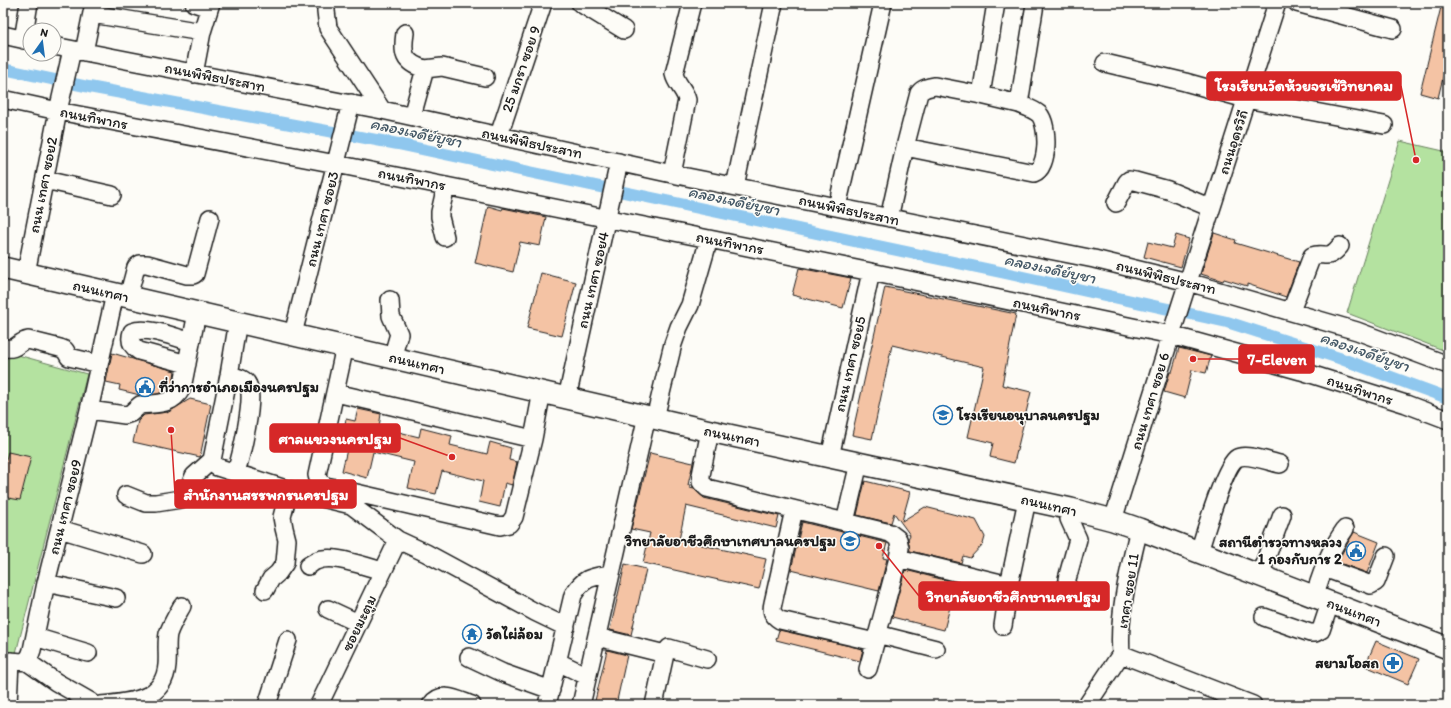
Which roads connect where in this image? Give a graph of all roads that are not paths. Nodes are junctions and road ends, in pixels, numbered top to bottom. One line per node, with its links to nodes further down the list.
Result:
1 (28, 3): 14 (street)
2 (326, 3): 33 (street)
3 (543, 3): 36 (street, 25 มกรา ซอย 9)
4 (692, 3): 40 (street)
5 (774, 3): 43 (street)
6 (884, 3): 46 (street)
7 (996, 3): 27 (street)
8 (1277, 3): 29 (street, ถนนอุดรวิถี)
9 (1297, 3): 15 (street)
10 (583, 4): 16 (street)
11 (1036, 4): 30 (street)
12 (205, 5): 17 (street)
13 (93, 8): 17 (street); 22 (street, ถนน เทศา ซอย2)
14 (27, 22)
15 (1392, 29)
16 (624, 30)
17 (202, 32): 25 (street)
18 (405, 33): 24 (street)
19 (3, 35): 20 (street)
20 (22, 39)
21 (62, 48): 22 (street, ถนนพิพิธประสาท)
22 (78, 51): 25 (street, ถนนพิพิธประสาท); 31 (street, ถนน เทศา ซอย2)
23 (1105, 63): 29 (street)
24 (425, 69): 26 (street); 34 (street)
25 (194, 74): 32 (street, ถนนพิพิธประสาท)
26 (485, 77)
27 (981, 95): 30 (street); 37 (street)
28 (3, 99): 31 (street, ถนนทิพากร)
29 (1246, 99): 35 (street); 47 (street, ถนนอุดรวิถี)
30 (1019, 104): 37 (street)
31 (59, 105): 38 (street, ถนนทิพากร); 41 (street, ถนน เทศา ซอย2)
32 (349, 109): 33 (street, ถนนพิพิธประสาท); 38 (street, ถนน เทศา ซอย3)
33 (382, 110): 34 (street, ถนนพิพิธประสาท)
34 (412, 116): 36 (street, ถนนพิพิธประสาท)
35 (1384, 126)
36 (499, 135): 39 (street, ถนนพิพิธประสาท)
37 (904, 147): 50 (street)
38 (337, 158): 42 (street, ถนนทิพากร); 63 (street, ถนน เทศา ซอย3)
39 (618, 167): 40 (street, ถนนพิพิธประสาท); 48 (street, ถนน เทศา ซอย4)
40 (672, 174): 43 (street, ถนนพิพิธประสาท)
41 (45, 180): 44 (street); 56 (street, ถนน เทศา ซอย2)
42 (446, 186): 48 (street, ถนนทิพากร); 51 (street)
43 (735, 186): 46 (street, ถนนพิพิธประสาท)
44 (112, 195)
45 (1116, 203): 47 (street)
46 (837, 207): 50 (street, ถนนพิพิธประสาท)
47 (1212, 208): 57 (street, ถนนอุดรวิถี)
48 (608, 213): 52 (street, ถนนทิพากร); 75 (street, ถนน เทศา ซอย4)
49 (210, 218): 58 (street, ถนน เทศา ซอย9)
50 (889, 218): 57 (street, ถนนพิพิธประสาท)
51 (445, 237)
52 (709, 239): 55 (street, ถนนทิพากร); 77 (street)
53 (1340, 246): 60 (street)
54 (3, 268): 56 (main road, ถนนเทศา)
55 (871, 272): 64 (street, ถนนทิพากร); 81 (street, ถนน เทศา ซอย5)
56 (26, 273): 58 (main road, ถนนเทศา)
57 (1186, 288): 60 (street, ถนนพิพิธประสาท); 64 (street, ถนน เทศา ซอย 6)
58 (121, 295): 61 (main road, ถนนเทศา); 69 (street, ถนน เทศา ซอย9)
59 (390, 300): 68 (street)
60 (1291, 311): 71 (street, ถนนพิพิธประสาท)
61 (197, 313): 62 (main road, ถนนเทศา); 65 (street)
62 (238, 322): 63 (main road, ถนนเทศา); 72 (street)
63 (293, 334): 66 (main road, ถนนเทศา)
64 (1170, 335): 78 (street, ถนนทิพากร); 92 (street, ถนน เทศา ซอย 6)
65 (191, 342): 70 (street); 70 (street)
66 (345, 346): 68 (main road, ถนนเทศา); 74 (street)
67 (3, 348): 69 (street)
68 (392, 358): 73 (main road, ถนนเทศา)
69 (99, 364): 76 (street, ถนน เทศา ซอย9)
70 (187, 364): 76 (street)
71 (1448, 365)
72 (229, 375): 82 (street); 85 (street)
73 (542, 391): 75 (main road, ถนนเทศา); 80 (street)
74 (336, 393): 80 (street); 80 (street)
75 (567, 398): 77 (main road, ถนนเทศา)
76 (89, 410): 96 (street, ถนน เทศา ซอย9)
77 (651, 417): 79 (main road, ถนนเทศา); 105 (street)
78 (1448, 420)
79 (710, 431): 81 (main road, ถนนเทศา); 90 (street)
80 (533, 439)
81 (830, 457): 83 (main road, ถนนเทศา)
82 (212, 460): 85 (street); 87 (street)
83 (859, 463): 88 (main road, ถนนเทศา); 93 (street)
84 (1280, 464): 98 (street)
85 (236, 472): 86 (street)
86 (289, 490): 97 (street); 110 (street)
87 (126, 495)
88 (1027, 500): 89 (main road, ถนนเทศา); 109 (street)
89 (1071, 509): 92 (main road, ถนนเทศา); 107 (street)
90 (794, 510): 93 (street); 121 (street)
91 (1282, 515): 106 (street)
92 (1113, 520): 94 (main road, ถนนเทศา)
93 (845, 522): 101 (street)
94 (1140, 529): 98 (main road, ถนนเทศา); 127 (street, เทศา ซอย 11)
95 (1345, 529): 103 (street)
96 (60, 530): 99 (street); 108 (street, ถนน เทศา ซอย9)
97 (398, 540): 104 (street, ซอยมะตูม); 118 (street)
98 (1199, 552): 106 (main road, ถนนเทศา)
99 (143, 554)
100 (1386, 556): 103 (street)
101 (898, 558): 109 (street); 121 (street)
102 (308, 566): 104 (street)
103 (1324, 568): 112 (street)
104 (383, 571): 116 (street, ซอยมะตูม)
105 (610, 574): 118 (street); 120 (street)
106 (1260, 575): 112 (main road, ถนนเทศา)
107 (1067, 579)
108 (46, 583): 111 (street); 119 (street, ถนน เทศา ซอย9)
109 (1009, 585): 117 (street)
110 (265, 590)
111 (116, 598)
112 (1322, 600): 115 (street); 123 (main road, ถนนเทศา)
113 (182, 606): 137 (street)
114 (328, 609): 116 (street)
115 (1264, 617)
116 (358, 623): 139 (street, ซอยมะตูม)
117 (1003, 626)
118 (566, 627): 131 (street)
119 (35, 637): 125 (street); 130 (street, ถนน เทศา ซอย9)
120 (597, 637): 126 (street); 133 (street)
121 (876, 638): 124 (street); 132 (street)
122 (288, 640): 138 (street)
123 (1448, 648)
124 (936, 649)
125 (88, 653)
126 (665, 654): 129 (street); 143 (street)
127 (1121, 654): 144 (street); 145 (street)
128 (469, 657): 134 (street)
129 (707, 659)
130 (13, 661): 135 (street, ถนน เทศา ซอย9); 136 (street)
131 (558, 662): 133 (street); 134 (street)
132 (868, 669)
133 (588, 676): 142 (street)
134 (549, 697)
135 (8, 705)
136 (94, 705)
137 (101, 705)
138 (267, 705)
139 (319, 705)
140 (431, 705): 141 (street)
141 (472, 705)
142 (581, 705)
143 (654, 705)
144 (1086, 705)
145 (1253, 705)

